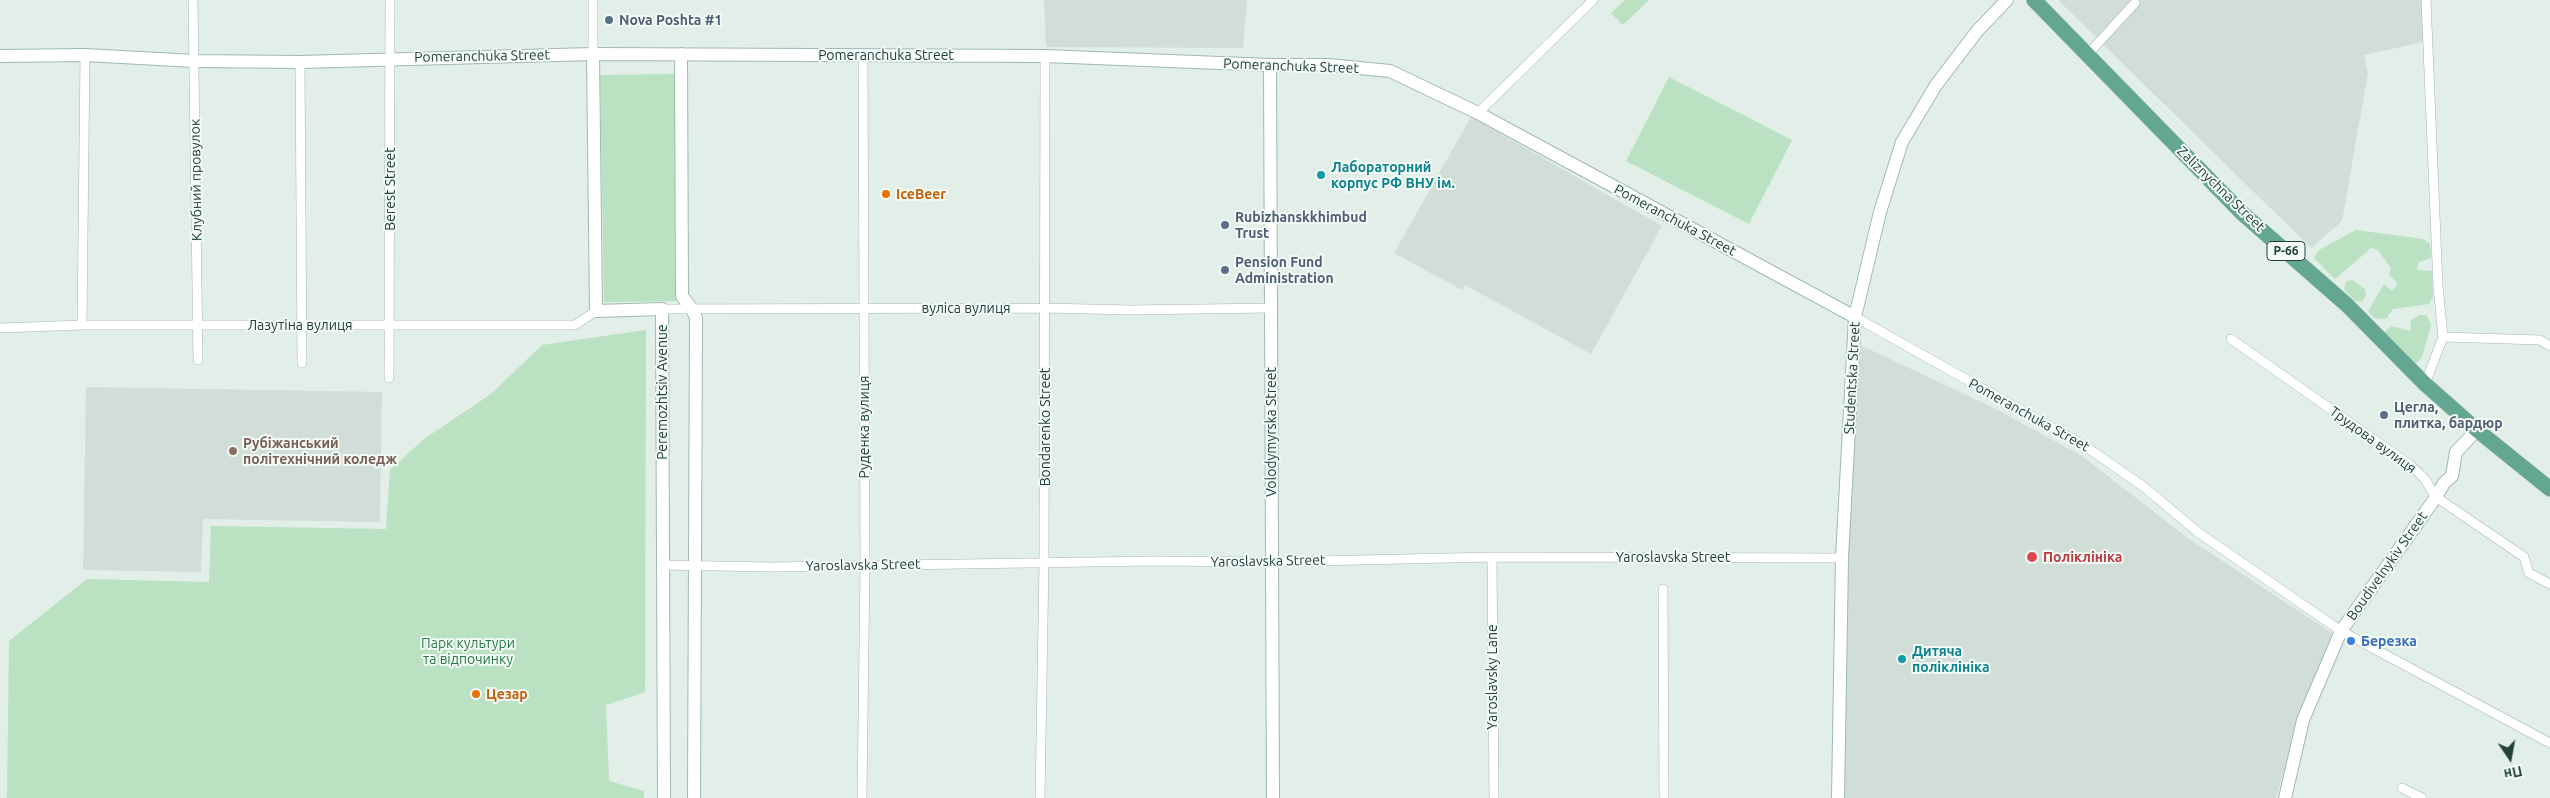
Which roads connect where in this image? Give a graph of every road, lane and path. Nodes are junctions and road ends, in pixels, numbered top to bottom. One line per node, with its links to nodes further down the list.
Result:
1 (193, 0): 17 (street, Клубний провулок)
2 (390, 0): 16 (street, Berest Street)
3 (593, 0): 9 (street)
4 (1593, 0): 20 (street)
5 (2007, 0): 27 (street, Studentska Street)
6 (2034, 0): 13 (main road, Zaliznychna Street / Р-66)
7 (2426, 0): 33 (street)
8 (2135, 3): 13 (street)
9 (592, 54): 10 (street, Pomeranchuka Street); 16 (street, Pomeranchuka Street); 26 (street)
10 (682, 54): 12 (street, Pomeranchuka Street); 21 (street)
11 (85, 55): 14 (street, Pomeranchuka Street); 17 (street, Pomeranchuka Street); 28 (street)
12 (863, 55): 15 (street, Pomeranchuka Street); 22 (street, Руденка вулиця)
13 (2087, 55): 39 (main road, Zaliznychna Street / Р-66)
14 (0, 56)
15 (1045, 56): 19 (street, Pomeranchuka Street); 23 (street, Bondarenko Street)
16 (390, 58): 18 (street, Pomeranchuka Street); 31 (street, Berest Street)
17 (195, 61): 18 (street, Pomeranchuka Street); 29 (street, Клубний провулок)
18 (300, 62): 30 (street)
19 (1270, 65): 20 (street, Pomeranchuka Street); 24 (street, Volodymyrska Street)
20 (1478, 114): 27 (street, Pomeranchuka Street)
21 (692, 308): 22 (street, вуліса вулиця); 25 (street, вуліса вулиця); 49 (street)
22 (864, 308): 23 (street, вуліса вулиця); 48 (street, Руденка вулиця)
23 (1045, 308): 24 (street, вуліса вулиця); 46 (street, Bondarenko Street)
24 (1271, 308): 45 (street, Volodymyrska Street)
25 (662, 309): 26 (street, Peremozhtsiv Avenue); 47 (street, Peremozhtsiv Avenue)
26 (596, 311): 31 (street, Лазутіна вулиця)
27 (1855, 317): 44 (street, Studentska Street); 52 (street, Pomeranchuka Street)
28 (82, 325): 29 (street, Лазутіна вулиця); 32 (street, Лазутіна вулиця)
29 (198, 325): 30 (street, Лазутіна вулиця); 36 (street, Клубний провулок)
30 (302, 325): 31 (street, Лазутіна вулиця); 37 (street)
31 (389, 325): 38 (street, Berest Street)
32 (0, 328)
33 (2443, 337): 35 (street); 39 (street)
34 (2231, 339): 42 (street, Трудова вулиця)
35 (2550, 346)
36 (198, 360)
37 (302, 363)
38 (389, 378)
39 (2425, 384): 40 (main road, Zaliznychna Street / Р-66)
40 (2477, 430): 41 (main road, Zaliznychna Street / Р-66); 42 (street, Boudivelnykiv Street)
41 (2550, 488)
42 (2436, 497): 50 (street, Трудова вулиця); 52 (street, Boudivelnykiv Street)
43 (1492, 556): 44 (street, Yaroslavska Street); 45 (street, Yaroslavska Street); 60 (street, Yaroslavsky Lane)
44 (1842, 558): 62 (street, Studentska Street)
45 (1271, 562): 46 (street, Yaroslavska Street); 59 (street, Volodymyrska Street)
46 (1044, 563): 48 (street, Yaroslavska Street); 58 (street, Bondarenko Street)
47 (662, 565): 49 (street, Yaroslavska Street); 55 (street, Peremozhtsiv Avenue)
48 (865, 565): 49 (street, Yaroslavska Street); 57 (street, Руденка вулиця)
49 (694, 566): 56 (street)
50 (2550, 584)
51 (1663, 589): 61 (street)
52 (2341, 631): 53 (street, Pomeranchuka Street); 63 (street, Boudivelnykiv Street)
53 (2550, 742)
54 (2402, 788): 64 (street)
55 (664, 798)
56 (694, 798)
57 (862, 798)
58 (1040, 798)
59 (1273, 798)
60 (1494, 798)
61 (1664, 798)
62 (1838, 798)
63 (2285, 798)
64 (2422, 798)

